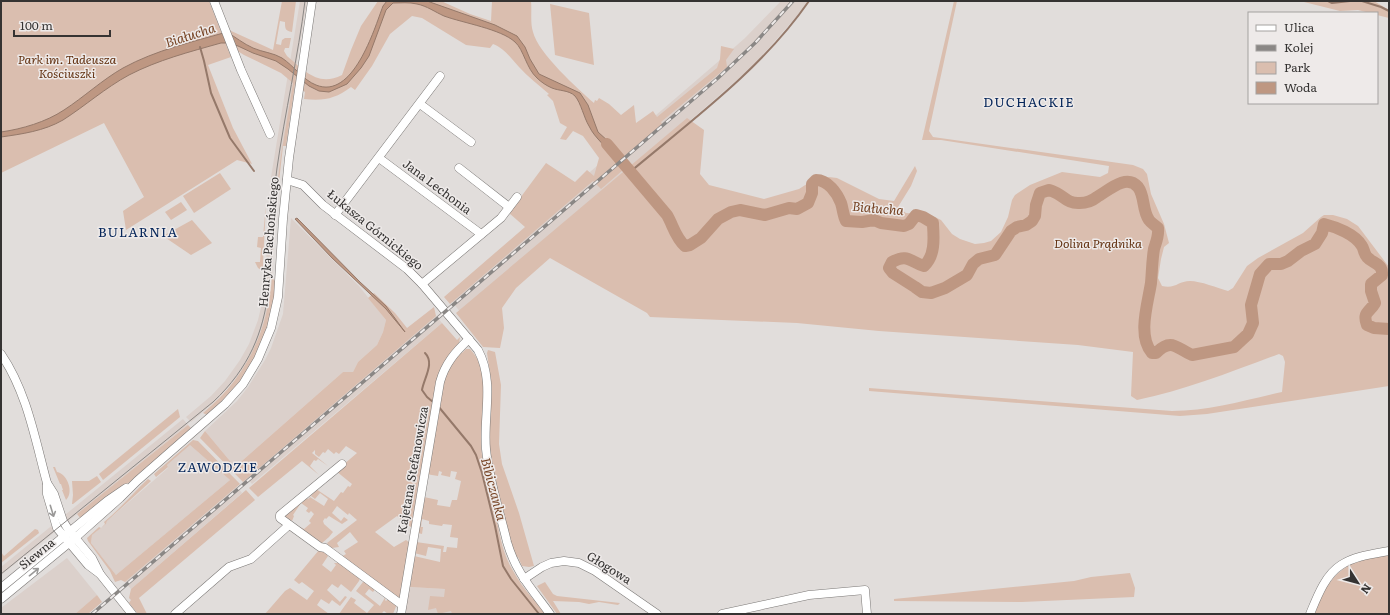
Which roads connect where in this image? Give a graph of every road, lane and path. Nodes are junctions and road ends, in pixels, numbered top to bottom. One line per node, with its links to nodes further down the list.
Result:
1 (214, 1): 5 (street)
2 (312, 1): 9 (street, Henryka Pachońskiego)
3 (440, 76): 4 (street)
4 (420, 104): 6 (street); 7 (street)
5 (270, 134)
6 (471, 142)
7 (379, 158): 12 (street); 13 (street, Jana Lechonia)
8 (459, 168): 11 (street)
9 (286, 180): 12 (street, Łukasza Górnickiego); 19 (street, Henryka Pachońskiego)
10 (517, 197): 11 (street)
11 (509, 207): 13 (street)
12 (336, 215): 14 (street, Łukasza Górnickiego)
13 (481, 234): 14 (street)
14 (422, 284): 15 (street, Łukasza Górnickiego)
15 (469, 339): 21 (street, Łukasza Górnickiego); 24 (street, Kajetana Stefanowicza)
16 (1, 354): 19 (street)
17 (342, 464): 18 (street)
18 (289, 525): 24 (street); 26 (street)
19 (70, 537): 22 (street, Siewna); 23 (street, Siewna, one-way to 19); 25 (street, Siewna)
20 (1389, 551): 32 (street)
21 (524, 580): 28 (street, Łukasza Górnickiego); 29 (street, Głogowa)
22 (1, 588)
23 (1, 599)
24 (402, 605): 27 (street, Kajetana Stefanowicza)
25 (132, 614)
26 (175, 614)
27 (401, 614)
28 (550, 614)
29 (657, 614)
30 (722, 614): 31 (street)
31 (867, 614)
32 (1310, 614)

